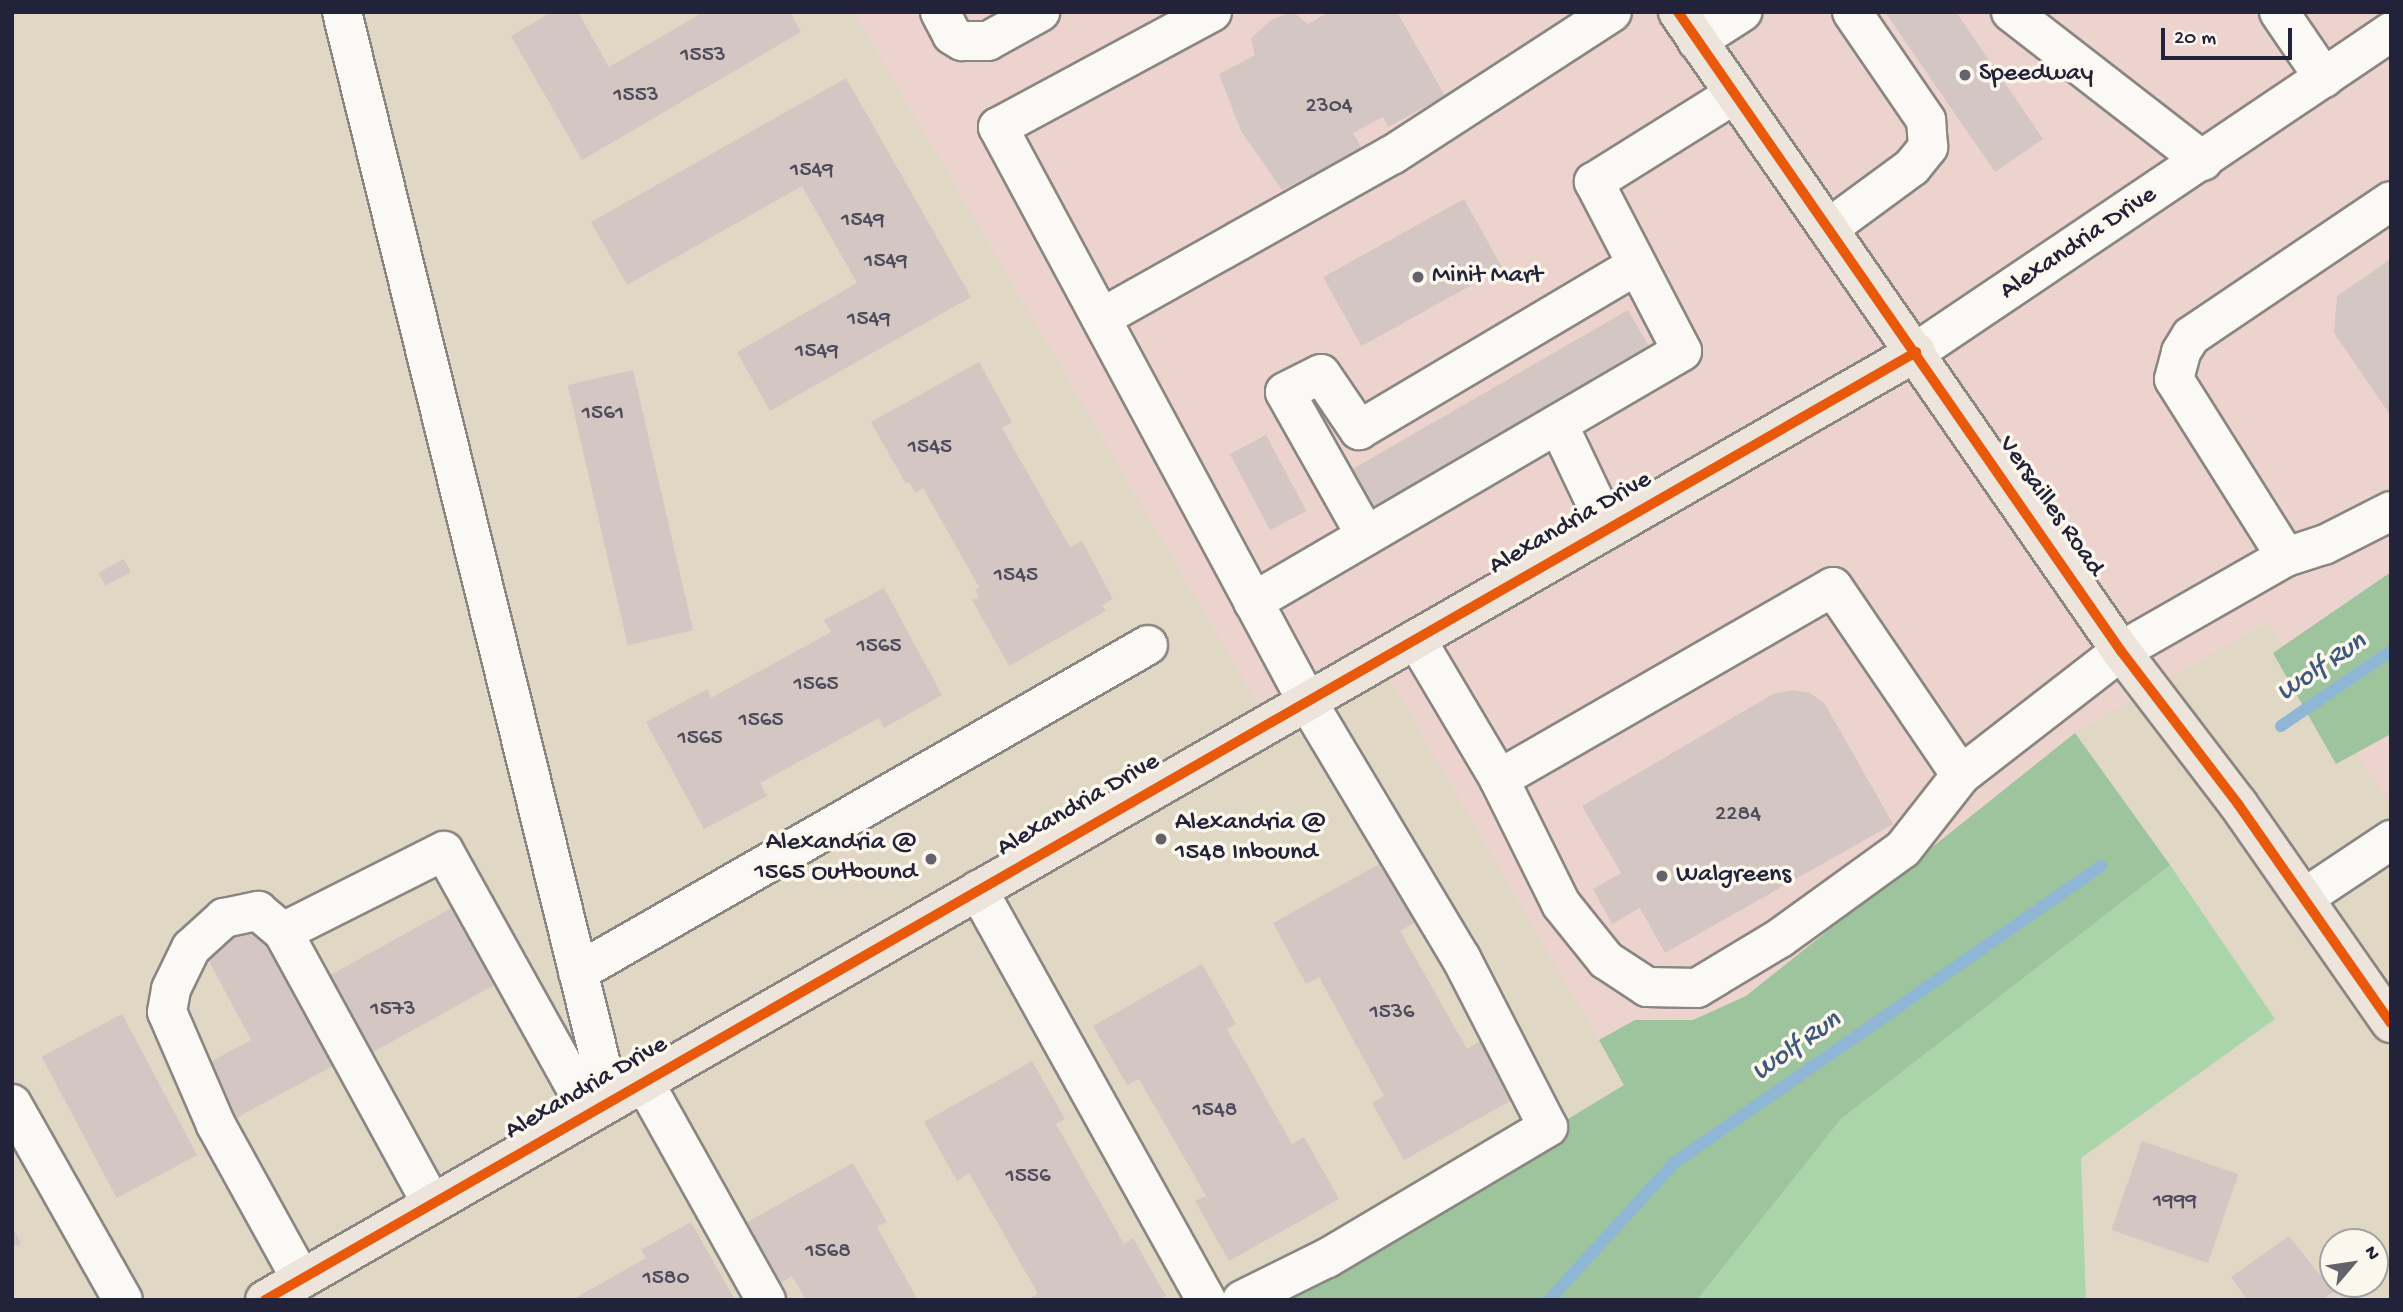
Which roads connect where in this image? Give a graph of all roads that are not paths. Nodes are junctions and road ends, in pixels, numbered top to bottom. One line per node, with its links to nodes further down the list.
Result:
1 (342, 12): 36 (street)
2 (940, 12): 3 (street)
3 (1040, 12)
4 (1212, 12): 18 (street)
5 (1612, 12): 18 (street)
6 (1742, 12): 10 (street)
7 (1852, 12): 16 (street)
8 (2011, 12): 14 (street)
9 (2279, 12): 12 (street)
10 (1688, 27): 13 (main road, Versailles Road)
11 (2391, 32): 12 (street, Alexandria Drive)
12 (2324, 78): 14 (street, Alexandria Drive)
13 (1735, 94): 16 (main road, Versailles Road); 17 (street)
14 (2203, 161): 19 (street, Alexandria Drive)
15 (2391, 201): 24 (street)
16 (1829, 228): 19 (main road, Versailles Road)
17 (1637, 265): 20 (street); 23 (street)
18 (1101, 318): 25 (street)
19 (1916, 352): 22 (main road, Alexandria Drive); 28 (main road, Versailles Road)
20 (1558, 424): 22 (street); 23 (street)
21 (2391, 511): 24 (street)
22 (1608, 528): 26 (main road, Alexandria Drive)
23 (1366, 536): 25 (street)
24 (2286, 557): 28 (street)
25 (1253, 602): 29 (street)
26 (1416, 639): 29 (main road, Alexandria Drive); 31 (street)
27 (1148, 645): 36 (street)
28 (2121, 651): 30 (street); 34 (main road, Versailles Road)
29 (1307, 701): 33 (main road, Alexandria Drive); 47 (street)
30 (1961, 775): 31 (street); 31 (street)
31 (1499, 779)
32 (2391, 840): 34 (street)
33 (978, 890): 38 (main road, Alexandria Drive); 46 (street)
34 (2304, 898): 37 (main road, Versailles Road)
35 (283, 932): 40 (street); 41 (street); 42 (street)
36 (578, 971): 40 (street)
37 (2391, 1023)
38 (644, 1082): 40 (main road, Alexandria Drive); 45 (street)
39 (12, 1104): 43 (street)
40 (600, 1107): 41 (main road, Alexandria Drive)
41 (432, 1204): 42 (main road, Alexandria Drive)
42 (301, 1279): 44 (main road, Alexandria Drive)
43 (123, 1300)
44 (265, 1300)
45 (766, 1300)
46 (1206, 1300)
47 (1242, 1300)

